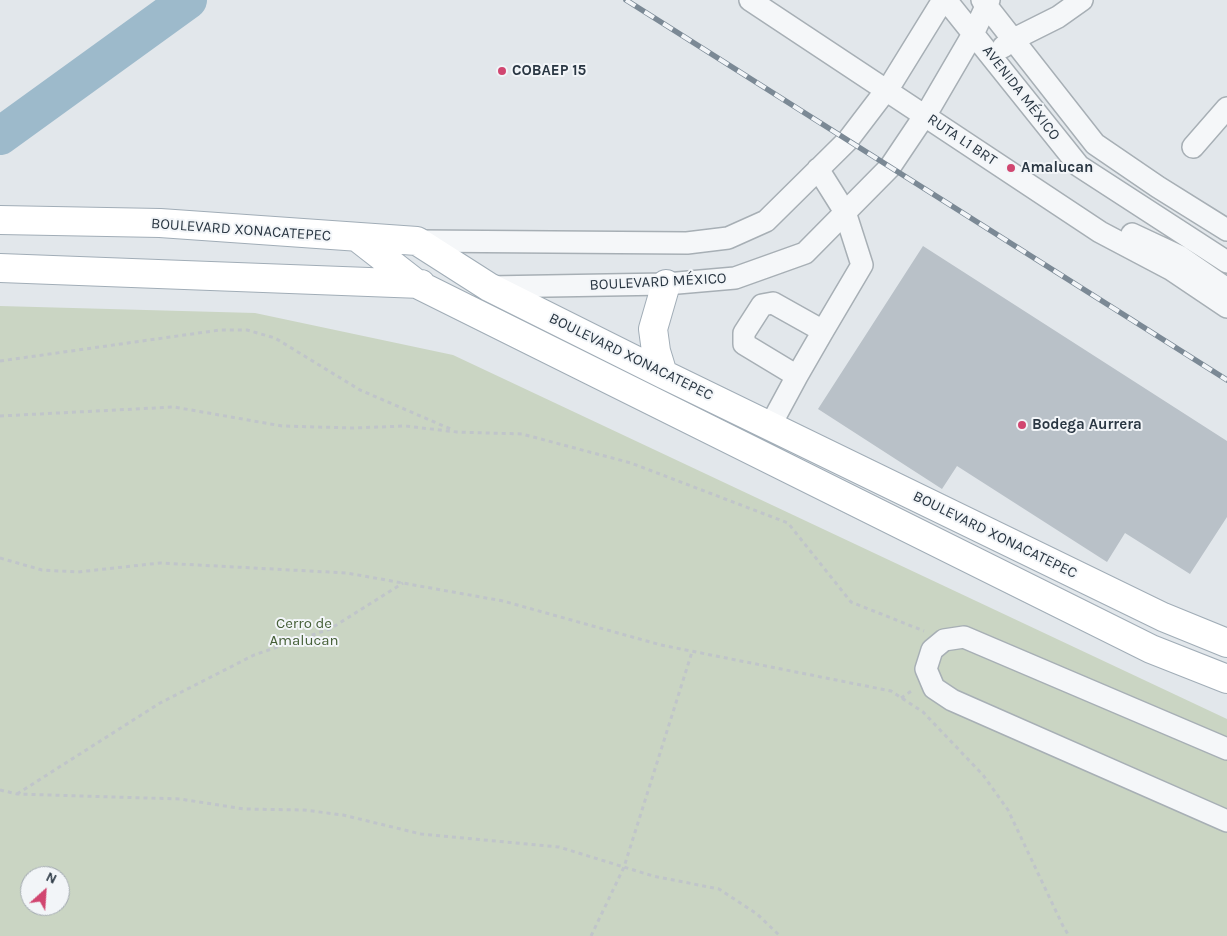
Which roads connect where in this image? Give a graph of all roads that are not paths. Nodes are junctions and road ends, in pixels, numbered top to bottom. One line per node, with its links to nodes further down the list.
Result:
1 (750, 0): 8 (street, RUTA L1 BRT)
2 (772, 0): 8 (street, RUTA L1 BRT)
3 (944, 0): 6 (street, AVENIDA MÉXICO); 10 (street)
4 (1082, 0): 7 (street)
5 (986, 2): 6 (street, BOULEVARD MÉXICO); 7 (street, AVENIDA MÉXICO)
6 (973, 34): 9 (street, AVENIDA MÉXICO); 12 (street, BOULEVARD MÉXICO)
7 (1014, 39): 9 (street); 17 (street, AVENIDA MÉXICO)
8 (845, 56): 10 (street, RUTA L1 BRT)
9 (992, 56): 20 (street, AVENIDA MÉXICO)
10 (890, 86): 12 (street, RUTA L1 BRT); 14 (street)
11 (1227, 108): 13 (street)
12 (928, 111): 15 (street, BOULEVARD MÉXICO); 25 (street, RUTA L1 BRT); 26 (street, RUTA L1 BRT)
13 (1193, 147)
14 (818, 169): 15 (street); 19 (street)
15 (845, 212): 23 (street, BOULEVARD MÉXICO); 27 (street)
16 (0, 220): 18 (main road, BOULEVARD XONACATEPEC)
17 (1227, 230)
18 (358, 238): 19 (main road, BOULEVARD XONACATEPEC); 22 (main road)
19 (417, 242): 24 (main road, BOULEVARD XONACATEPEC)
20 (1227, 262)
21 (0, 268): 22 (main road, BOULEVARD XONACATEPEC)
22 (417, 284): 24 (main road, BOULEVARD MÉXICO); 32 (main road, BOULEVARD XONACATEPEC)
23 (666, 284): 24 (street, BOULEVARD MÉXICO); 28 (main road)
24 (489, 287): 28 (main road, BOULEVARD XONACATEPEC)
25 (1227, 289)
26 (1227, 307)
27 (823, 331): 29 (street); 29 (street)
28 (663, 374): 30 (main road, BOULEVARD XONACATEPEC)
29 (798, 376): 30 (street)
30 (770, 426): 31 (main road, BOULEVARD XONACATEPEC)
31 (1227, 643)
32 (1227, 679)
33 (1227, 749): 34 (street)
34 (1227, 821)

